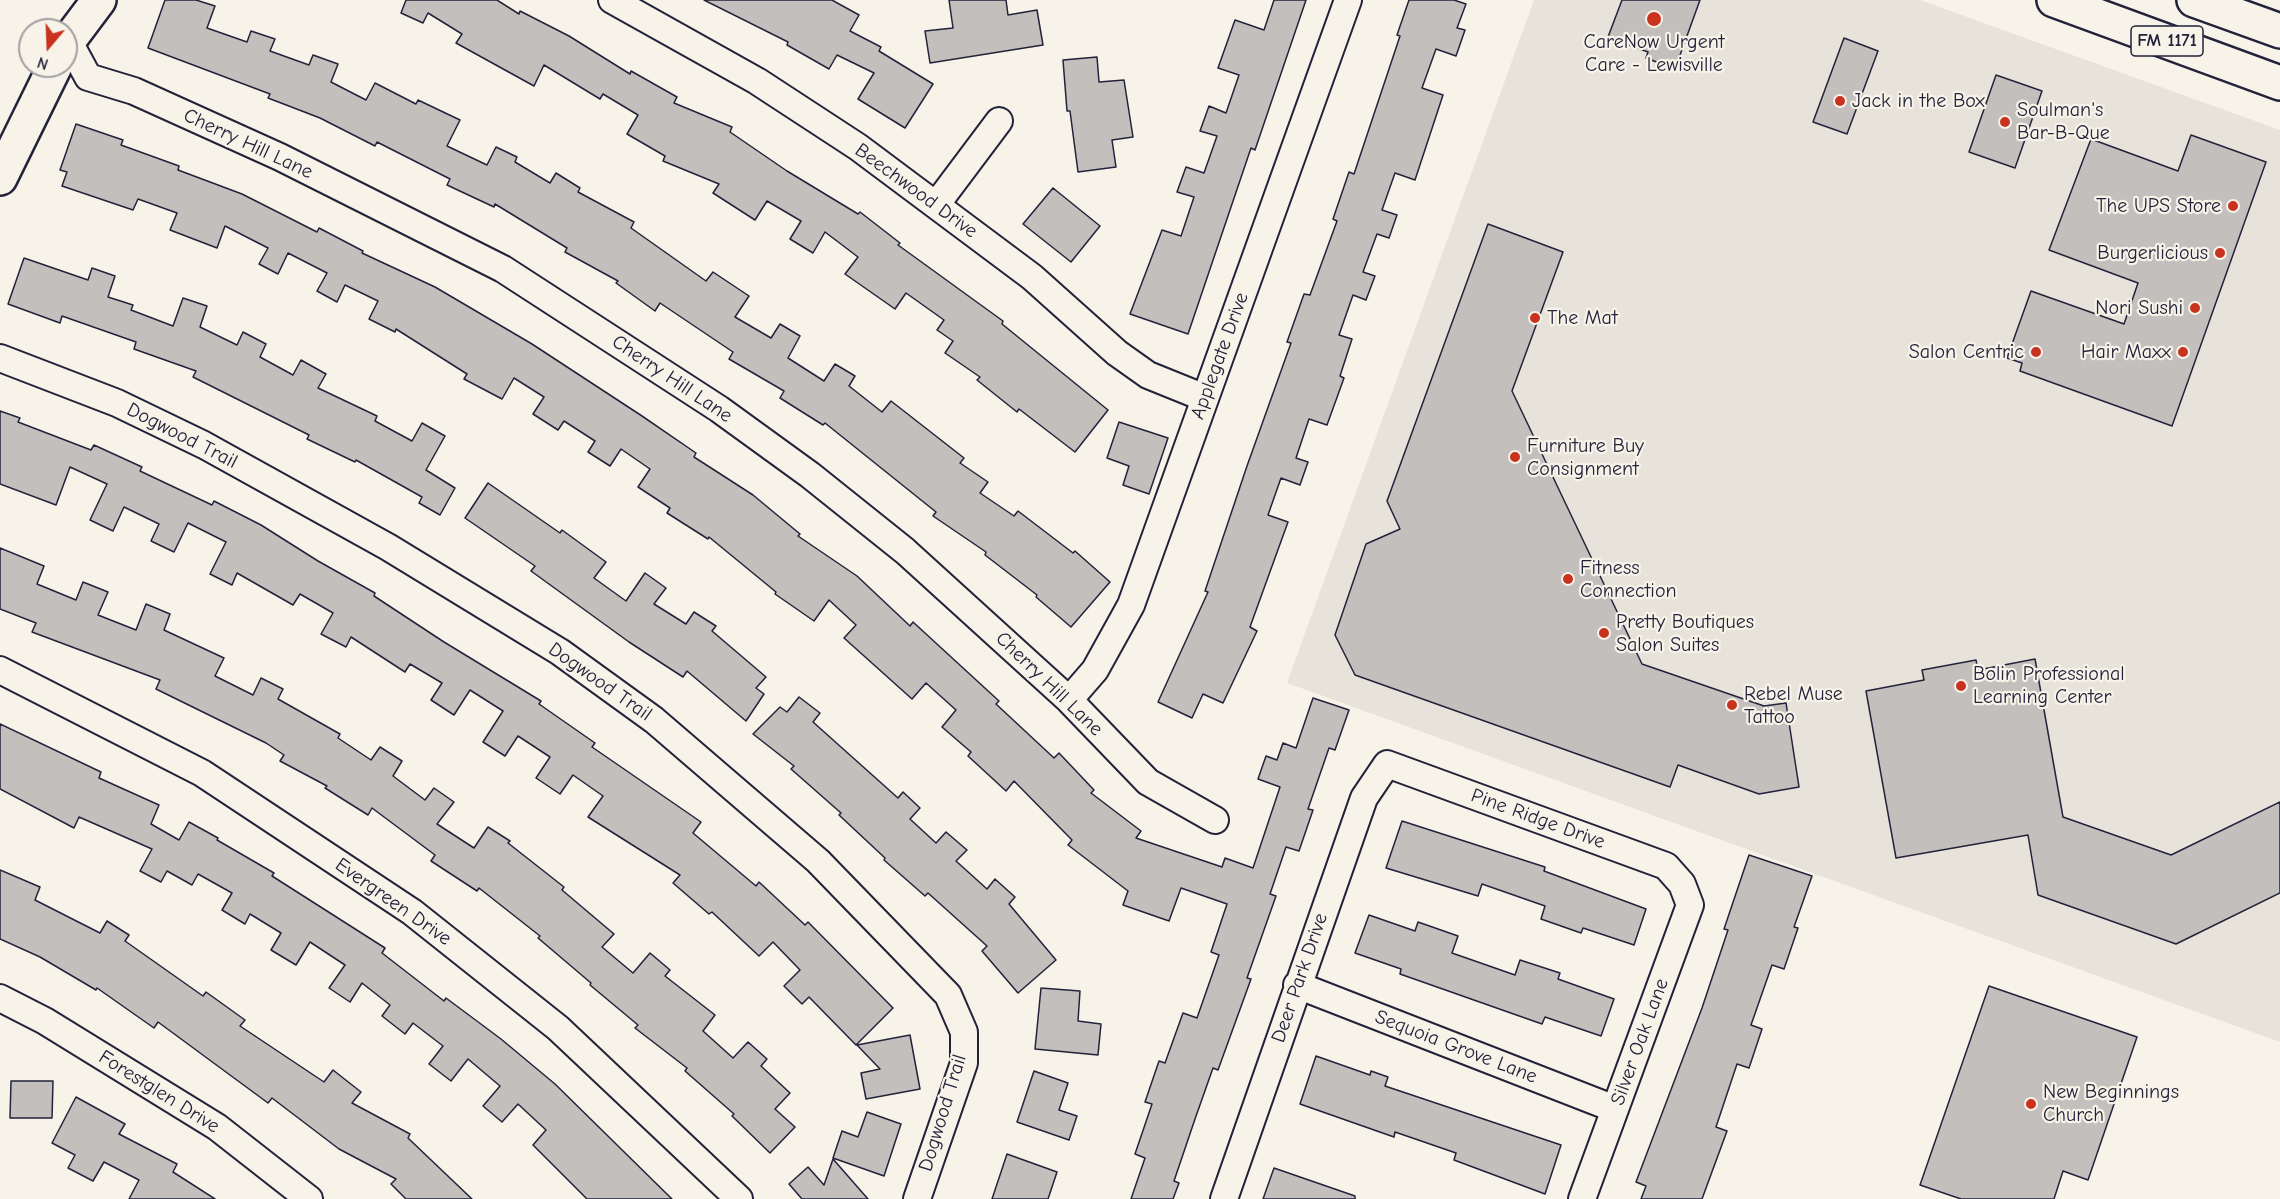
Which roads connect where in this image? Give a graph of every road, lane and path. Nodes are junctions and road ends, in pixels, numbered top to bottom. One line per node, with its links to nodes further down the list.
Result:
1 (99, 0): 6 (main road)
2 (612, 0): 13 (street, Beechwood Drive)
3 (1348, 0): 15 (street, Applegate Drive)
4 (2054, 0): 10 (main road, FM 1171)
5 (2194, 0): 7 (main road, FM 1171)
6 (78, 29)
7 (2280, 31)
8 (78, 66): 17 (street, Cherry Hill Lane)
9 (49, 78): 12 (main road)
10 (2280, 83)
11 (999, 121): 13 (street)
12 (0, 178)
13 (936, 205): 15 (street, Beechwood Drive)
14 (0, 358): 26 (street, Dogwood Trail)
15 (1205, 398): 17 (street, Applegate Drive)
16 (0, 670): 25 (street, Evergreen Drive)
17 (1069, 700): 19 (street, Cherry Hill Lane)
18 (1387, 764): 20 (street, Pine Ridge Drive); 21 (street, Deer Park Drive)
19 (1215, 820)
20 (1682, 884): 23 (street, Silver Oak Lane)
21 (1297, 985): 23 (street, Sequoia Grove Lane); 27 (street, Deer Park Drive)
22 (0, 998): 24 (street, Forestglen Drive)
23 (1615, 1109): 28 (street, Silver Oak Lane)
24 (309, 1199)
25 (739, 1199)
26 (917, 1199)
27 (1224, 1199)
28 (1582, 1199)

